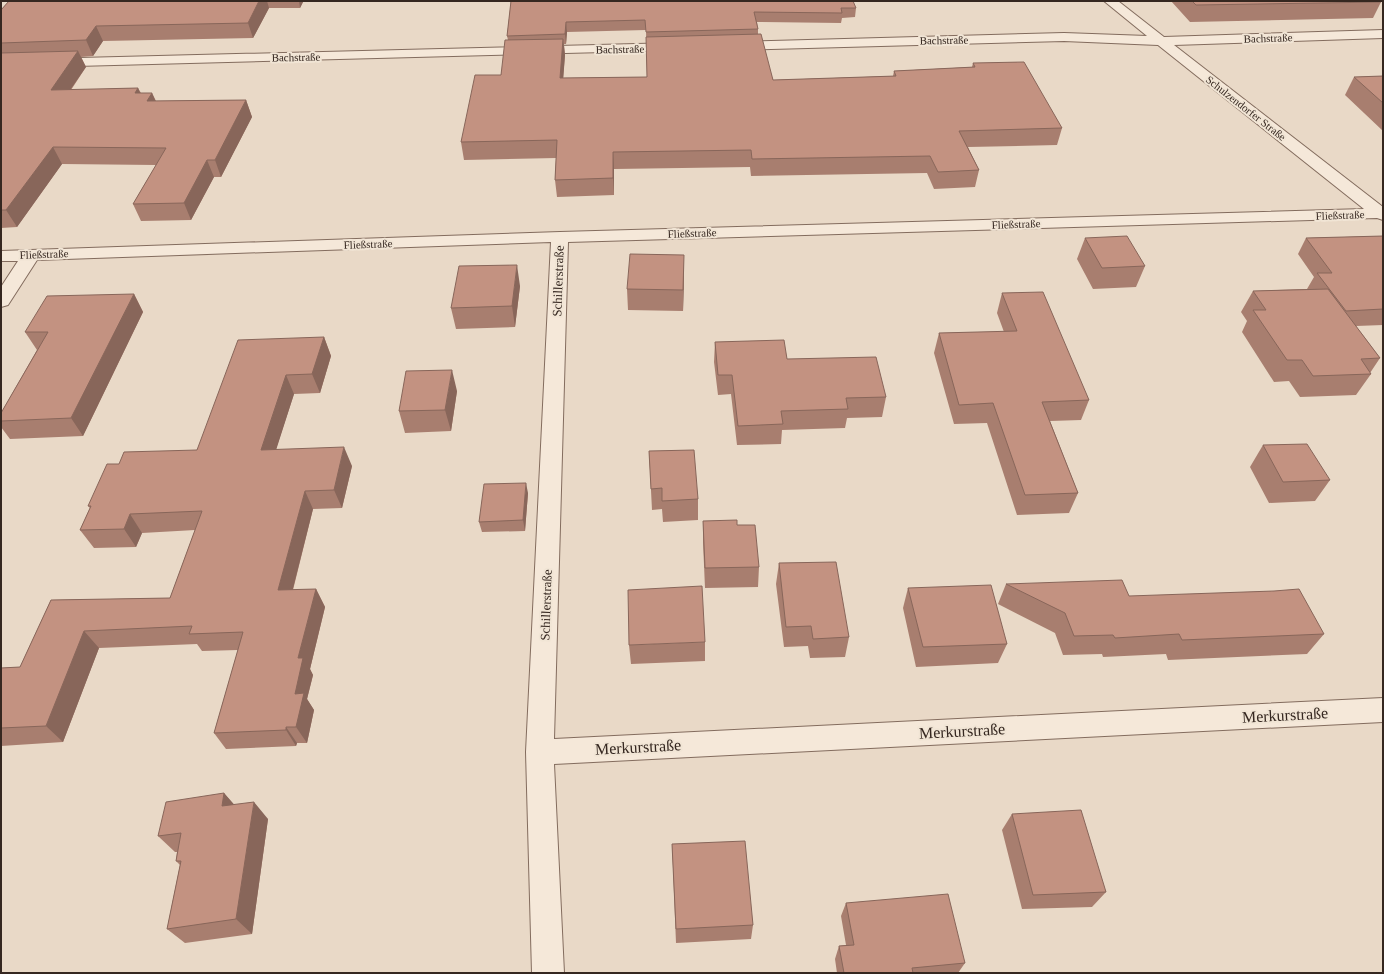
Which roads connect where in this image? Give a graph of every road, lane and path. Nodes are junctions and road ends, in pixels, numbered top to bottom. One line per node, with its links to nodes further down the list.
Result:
1 (1110, 1): 3 (street, Schulzendorfer Straße)
2 (1383, 34): 3 (street, Bachstraße)
3 (1160, 40): 4 (street, Bachstraße); 7 (street, Schulzendorfer Straße)
4 (720, 46)
5 (688, 47): 6 (street, Bachstraße)
6 (1, 64)
7 (1382, 214): 8 (street, Fließstraße)
8 (560, 237): 9 (street, Fließstraße); 13 (street, Schillerstraße)
9 (31, 255): 10 (street, Fließstraße); 11 (street)
10 (1, 256)
11 (1, 301)
12 (1383, 710): 13 (street, Merkurstraße)
13 (540, 752): 14 (street, Schillerstraße)
14 (548, 973)

